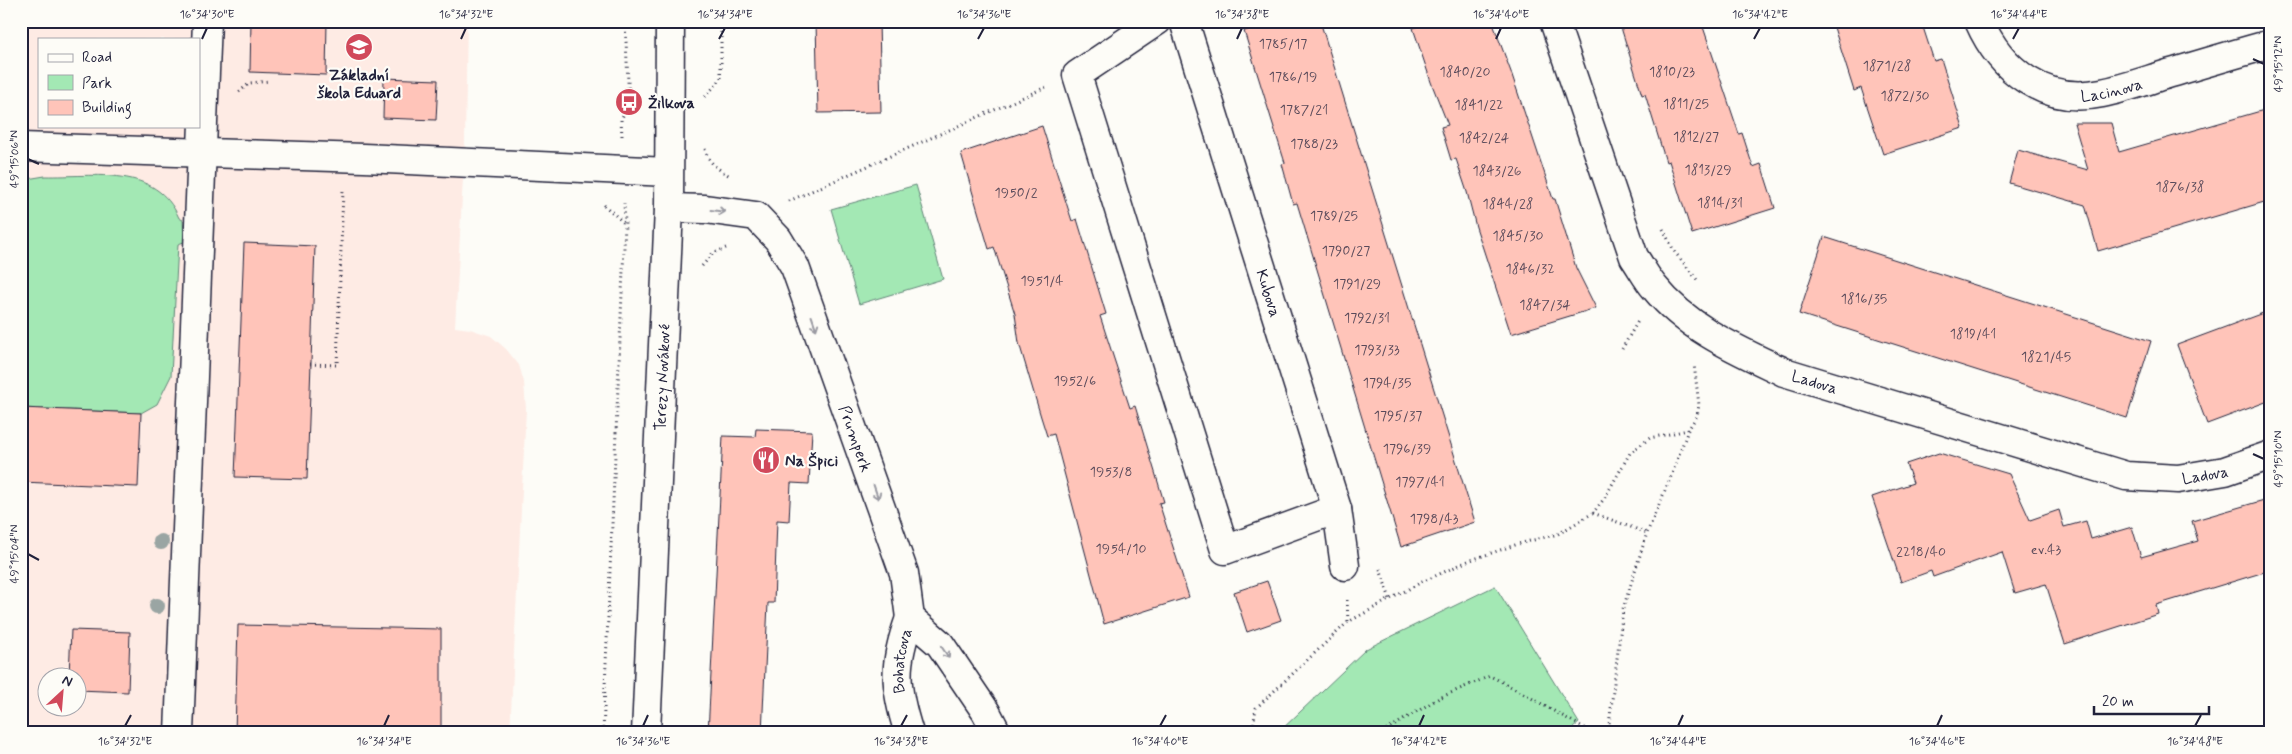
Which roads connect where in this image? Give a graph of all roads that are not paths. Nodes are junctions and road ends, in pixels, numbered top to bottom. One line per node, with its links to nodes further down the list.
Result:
1 (206, 21): 9 (street)
2 (670, 21): 10 (street, Terezy Novákové)
3 (1157, 21): 13 (street)
4 (1184, 21): 13 (street, Kubova)
5 (1554, 21): 12 (street, Ladova)
6 (1979, 21): 7 (street, Lacinova)
7 (2271, 44)
8 (21, 147): 9 (street)
9 (202, 153): 10 (street); 16 (street)
10 (668, 172): 11 (street, Terezy Novákové)
11 (669, 208): 15 (street, Prumperk, one-way to 15); 17 (street, Terezy Novákové)
12 (2271, 454)
13 (1337, 509): 14 (street, Kubova)
14 (1345, 566)
15 (910, 618): 18 (street, Bohatcova); 19 (street, one-way to 19)
16 (179, 733)
17 (646, 733)
18 (909, 733)
19 (997, 733)

